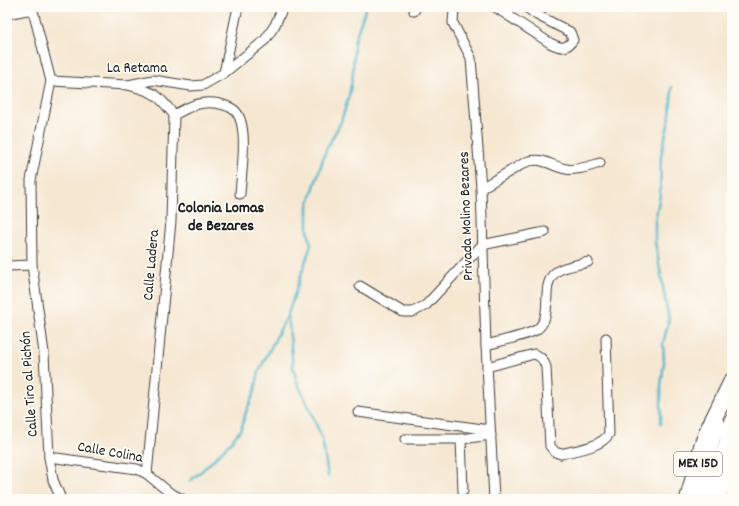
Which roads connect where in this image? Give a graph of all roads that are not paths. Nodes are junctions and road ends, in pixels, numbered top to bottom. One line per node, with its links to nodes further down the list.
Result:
1 (238, 7): 8 (street)
2 (283, 7): 8 (street, La Retama)
3 (456, 7): 13 (street, Privada Molino Bezares)
4 (495, 7): 5 (street)
5 (526, 7)
6 (32, 8): 7 (street); 9 (street, Calle Tiro al Pichón)
7 (7, 14)
8 (224, 73): 10 (street, La Retama)
9 (52, 81): 10 (street, La Retama); 18 (street, Calle Tiro al Pichón)
10 (128, 85): 11 (street)
11 (174, 115): 14 (street); 32 (street, Calle Ladera)
12 (600, 163): 13 (street)
13 (481, 188): 16 (street, Privada Molino Bezares)
14 (240, 194)
15 (545, 232): 16 (street)
16 (482, 245): 20 (street); 22 (street, Privada Molino Bezares)
17 (588, 262): 22 (street)
18 (32, 265): 19 (street); 31 (street, Calle Tiro al Pichón)
19 (7, 266)
20 (360, 286)
21 (606, 338): 23 (street)
22 (486, 345): 23 (street, Privada Molino Bezares)
23 (487, 367): 27 (street, Privada Molino Bezares)
24 (732, 382): 37 (highway, MEX 15D); 38 (main road)
25 (358, 412): 27 (street)
26 (732, 420): 39 (main road)
27 (491, 432): 29 (street); 36 (street, Privada Molino Bezares)
28 (405, 439): 29 (street)
29 (461, 439): 33 (street)
30 (732, 443): 40 (main road)
31 (49, 457): 32 (street, Calle Colina); 34 (street, Calle Tiro al Pichón)
32 (147, 474): 35 (street, Calle Colina)
33 (463, 491)
34 (60, 499)
35 (182, 499)
36 (494, 499)
37 (688, 499)
38 (699, 499)
39 (711, 499)
40 (720, 499)

